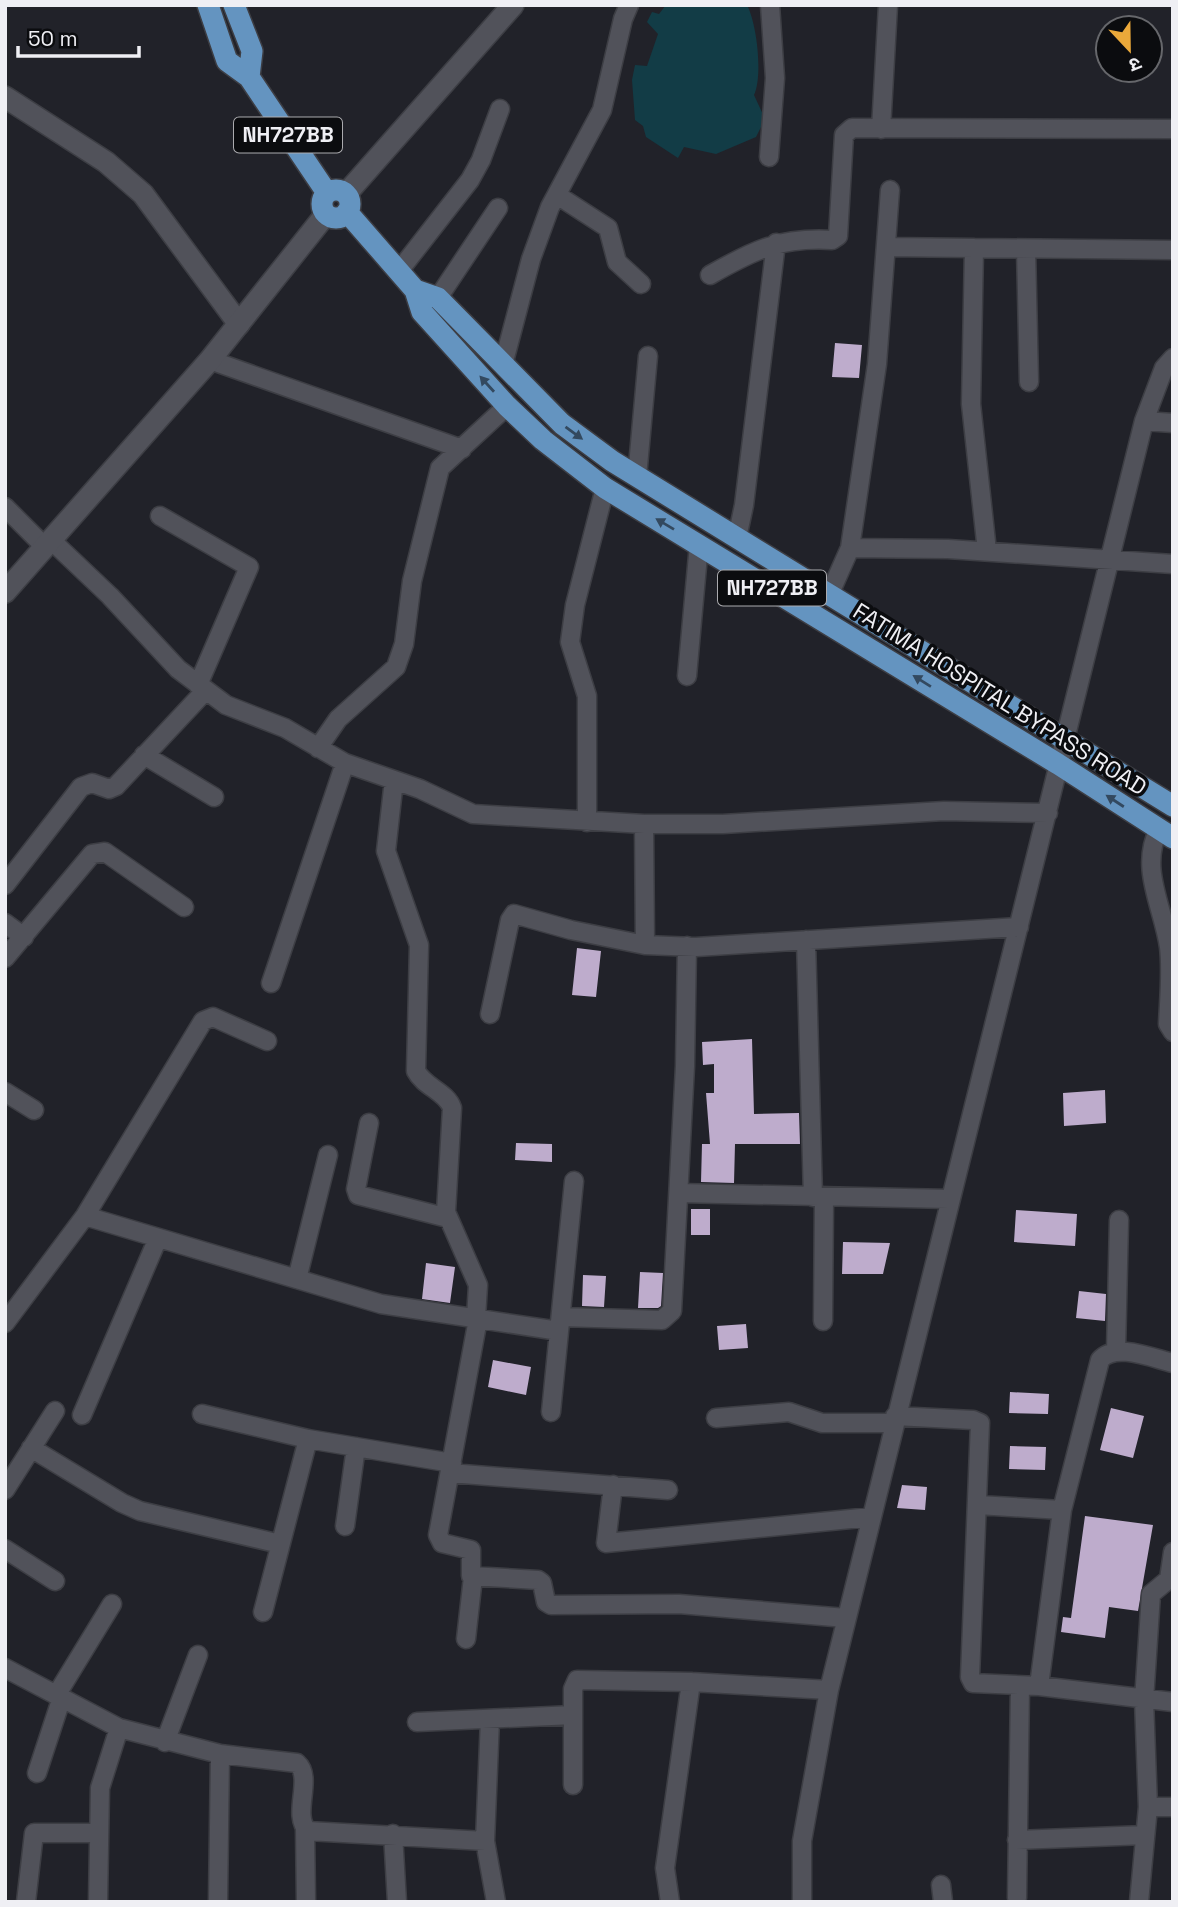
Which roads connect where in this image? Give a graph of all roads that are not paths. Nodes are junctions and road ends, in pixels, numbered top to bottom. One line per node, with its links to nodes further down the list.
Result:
1 (208, 5): 7 (highway, FATIMA HOSPITAL BYPASS ROAD / NH727BB)
2 (234, 5): 7 (highway)
3 (513, 5): 15 (main road)
4 (629, 5): 14 (street)
5 (770, 5): 12 (street)
6 (888, 5): 10 (street)
7 (249, 77): 15 (highway, FATIMA HOSPITAL BYPASS ROAD / NH727BB)
8 (5, 97): 27 (main road)
9 (500, 109): 22 (street)
10 (881, 129): 11 (street); 17 (street)
11 (1173, 129)
12 (769, 157)
13 (890, 190): 18 (street)
14 (557, 195): 24 (street); 30 (street)
15 (336, 203): 22 (highway, FATIMA HOSPITAL BYPASS ROAD / NH727BB); 27 (main road)
16 (498, 208): 26 (street)
17 (776, 243): 23 (street); 41 (street)
18 (886, 247): 19 (street); 44 (street)
19 (974, 248): 20 (street); 45 (street)
20 (1026, 248): 21 (street); 32 (street)
21 (1173, 250)
22 (399, 271): 25 (highway, FATIMA HOSPITAL BYPASS ROAD / NH727BB)
23 (710, 275)
24 (641, 284)
25 (415, 290): 26 (highway, FATIMA HOSPITAL BYPASS ROAD / NH727BB); 33 (highway, FATIMA HOSPITAL BYPASS ROAD / NH727BB, one-way to 25)
26 (438, 298): 30 (highway, FATIMA HOSPITAL BYPASS ROAD / NH727BB)
27 (239, 324): 29 (main road)
28 (648, 355): 37 (street)
29 (210, 360): 36 (street); 42 (main road)
30 (503, 365): 37 (highway, FATIMA HOSPITAL BYPASS ROAD / NH727BB, one-way to 37)
31 (1170, 365): 34 (street)
32 (1029, 382)
33 (507, 406): 36 (street); 38 (highway, FATIMA HOSPITAL BYPASS ROAD / NH727BB)
34 (1143, 421): 35 (street); 46 (street)
35 (1173, 422)
36 (462, 449): 55 (street)
37 (637, 477): 41 (highway, FATIMA HOSPITAL BYPASS ROAD / NH727BB)
38 (605, 488): 43 (highway, FATIMA HOSPITAL BYPASS ROAD / NH727BB, one-way to 38); 63 (street)
39 (5, 507): 42 (street)
40 (160, 516): 53 (street)
41 (737, 538): 49 (highway, FATIMA HOSPITAL BYPASS ROAD / NH727BB)
42 (48, 544): 48 (main road); 53 (street)
43 (699, 544): 51 (highway, FATIMA HOSPITAL BYPASS ROAD / NH727BB); 52 (street)
44 (850, 548): 45 (street); 49 (street)
45 (987, 551): 46 (street)
46 (1110, 558): 47 (street); 54 (street)
47 (1173, 564)
48 (5, 593)
49 (830, 593): 50 (highway, FATIMA HOSPITAL BYPASS ROAD / NH727BB)
50 (900, 636): 51 (highway); 54 (highway, FATIMA HOSPITAL BYPASS ROAD / NH727BB)
51 (886, 658): 58 (highway, FATIMA HOSPITAL BYPASS ROAD / NH727BB, one-way to 51)
52 (687, 676)
53 (202, 688): 55 (street); 56 (street)
54 (1064, 736): 58 (street); 61 (highway, FATIMA HOSPITAL BYPASS ROAD / NH727BB)
55 (318, 748): 57 (street)
56 (145, 755): 60 (street); 66 (street)
57 (345, 763): 59 (street); 75 (street)
58 (1058, 764): 62 (street); 65 (highway, FATIMA HOSPITAL BYPASS ROAD / NH727BB, one-way to 58)
59 (394, 780): 63 (street); 88 (street)
60 (214, 797)
61 (1173, 806)
62 (1048, 813): 64 (street); 69 (street)
63 (587, 822): 64 (street)
64 (644, 824): 72 (street)
65 (1166, 833): 77 (street)
66 (5, 885)
67 (184, 907): 70 (street)
68 (5, 923): 70 (street)
69 (1019, 927): 71 (street); 86 (street)
70 (23, 937): 74 (street)
71 (806, 940): 73 (street); 85 (street)
72 (645, 944): 73 (street); 76 (street)
73 (687, 946): 84 (street)
74 (5, 958)
75 (271, 983)
76 (490, 1014)
77 (1173, 1032)
78 (267, 1041): 87 (street)
79 (5, 1092): 80 (street)
80 (34, 1110)
81 (369, 1123): 88 (street)
82 (328, 1155): 91 (street)
83 (574, 1181): 95 (street)
84 (679, 1193): 85 (street); 95 (street)
85 (818, 1197): 86 (street); 93 (street)
86 (949, 1199): 103 (street)
87 (85, 1216): 90 (street); 94 (street)
88 (448, 1218): 92 (street)
89 (1119, 1220): 96 (street)
90 (158, 1238): 91 (street); 101 (street)
91 (297, 1279): 92 (street)
92 (477, 1319): 95 (street); 107 (street)
93 (823, 1321)
94 (5, 1323)
95 (560, 1324): 99 (street)
96 (1116, 1351): 97 (street); 112 (street)
97 (1173, 1363)
98 (55, 1411): 106 (street)
99 (551, 1412)
100 (202, 1414): 104 (street)
101 (82, 1415)
102 (716, 1418): 103 (street)
103 (895, 1420): 111 (street); 113 (street)
104 (308, 1439): 105 (street); 115 (street)
105 (356, 1447): 107 (street); 114 (street)
106 (32, 1448): 109 (street); 115 (street)
107 (451, 1468): 108 (street); 118 (street)
108 (613, 1485): 110 (street); 113 (street)
109 (5, 1490)
110 (668, 1490)
111 (978, 1505): 112 (street); 128 (street)
112 (1062, 1510): 129 (street)
113 (871, 1517): 123 (street)
114 (345, 1526)
115 (280, 1544): 122 (street)
116 (5, 1549): 120 (street)
117 (1173, 1552): 119 (street)
118 (473, 1577): 123 (street); 124 (street)
119 (1171, 1579): 132 (street)
120 (55, 1581)
121 (112, 1604): 131 (street)
122 (263, 1612)
123 (846, 1618): 130 (street)
124 (466, 1639)
125 (198, 1656): 138 (street)
126 (5, 1668): 131 (street)
127 (691, 1682): 130 (street); 134 (street); 157 (street)
128 (1020, 1686): 129 (street); 148 (street)
129 (1039, 1686): 132 (street)
130 (829, 1690): 158 (street)
131 (60, 1696): 137 (street); 140 (street)
132 (1143, 1700): 133 (street); 142 (street)
133 (1173, 1702)
134 (573, 1715): 135 (street); 141 (street)
135 (490, 1719): 136 (street); 149 (street)
136 (417, 1722)
137 (119, 1728): 138 (street); 145 (street)
138 (165, 1742): 139 (street)
139 (220, 1754): 144 (street); 153 (street)
140 (37, 1773)
141 (573, 1785)
142 (1148, 1807): 143 (street); 147 (street)
143 (1173, 1808)
144 (305, 1829): 146 (street); 154 (street)
145 (99, 1833): 151 (street); 152 (street)
146 (393, 1834): 149 (street); 155 (street)
147 (1145, 1835): 148 (street); 159 (street)
148 (1017, 1840): 150 (street)
149 (485, 1842): 156 (street)
150 (1017, 1898)
151 (26, 1902)
152 (98, 1902)
153 (218, 1902)
154 (306, 1902)
155 (397, 1902)
156 (496, 1902)
157 (670, 1902)
158 (802, 1902)
159 (1139, 1902)

